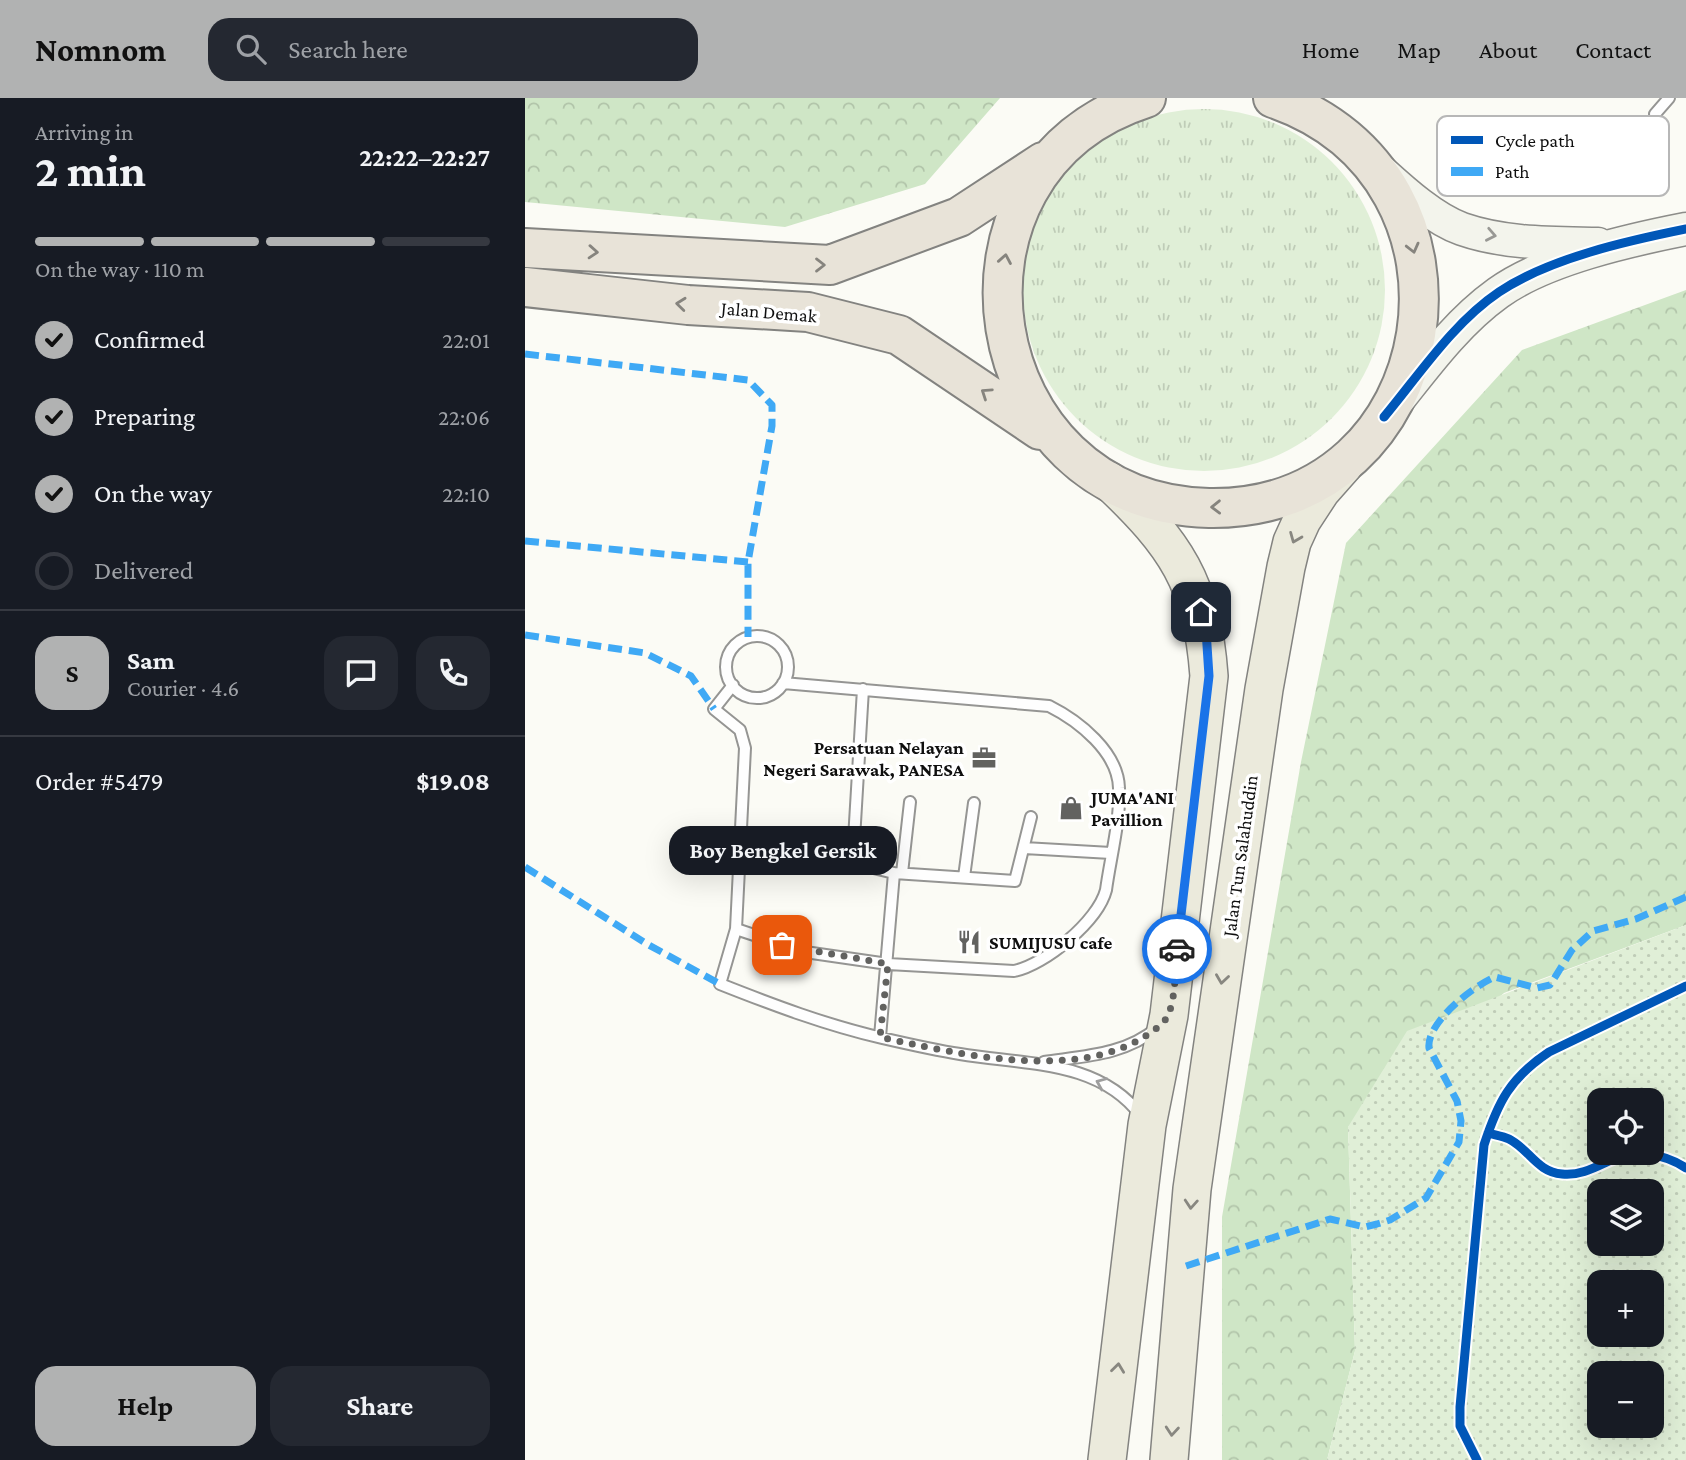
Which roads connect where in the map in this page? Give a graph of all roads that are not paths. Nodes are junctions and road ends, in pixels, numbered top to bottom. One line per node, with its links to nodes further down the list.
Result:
1 (1089, 98): 7 (highway)
2 (1146, 98): 7 (highway)
3 (1273, 98): 5 (highway)
4 (1669, 98): 6 (lane)
5 (1304, 107): 8 (highway)
6 (1655, 114)
7 (1066, 145): 11 (highway, one-way to 7); 14 (highway, one-way to 7)
8 (1354, 146): 10 (street, one-way to 10); 13 (highway, one-way to 13)
9 (1686, 229): 10 (street)
10 (1613, 244): 13 (street)
11 (525, 248)
12 (525, 287): 14 (highway, Jalan Demak, one-way to 12)
13 (1373, 430): 15 (highway, one-way to 15); 33 (main road, Jalan Tun Salahuddin, one-way to 33)
14 (1062, 445): 15 (highway)
15 (1109, 481): 28 (main road)
16 (783, 683): 17 (lane); 17 (lane); 18 (lane)
17 (733, 685): 26 (lane)
18 (863, 689): 23 (lane); 24 (lane)
19 (910, 802): 24 (lane)
20 (974, 803): 25 (lane)
21 (1031, 817): 22 (lane)
22 (1024, 848): 23 (lane); 25 (lane)
23 (1111, 853): 27 (lane)
24 (898, 873): 25 (lane); 27 (lane)
25 (964, 877)
26 (736, 929): 27 (lane); 29 (lane)
27 (888, 964): 29 (lane)
28 (1169, 1015): 30 (lane); 31 (main road)
29 (880, 1037): 30 (lane)
30 (1041, 1062): 31 (lane, one-way to 30)
31 (1147, 1125): 32 (main road, one-way to 31)
32 (1107, 1460)
33 (1169, 1460)

